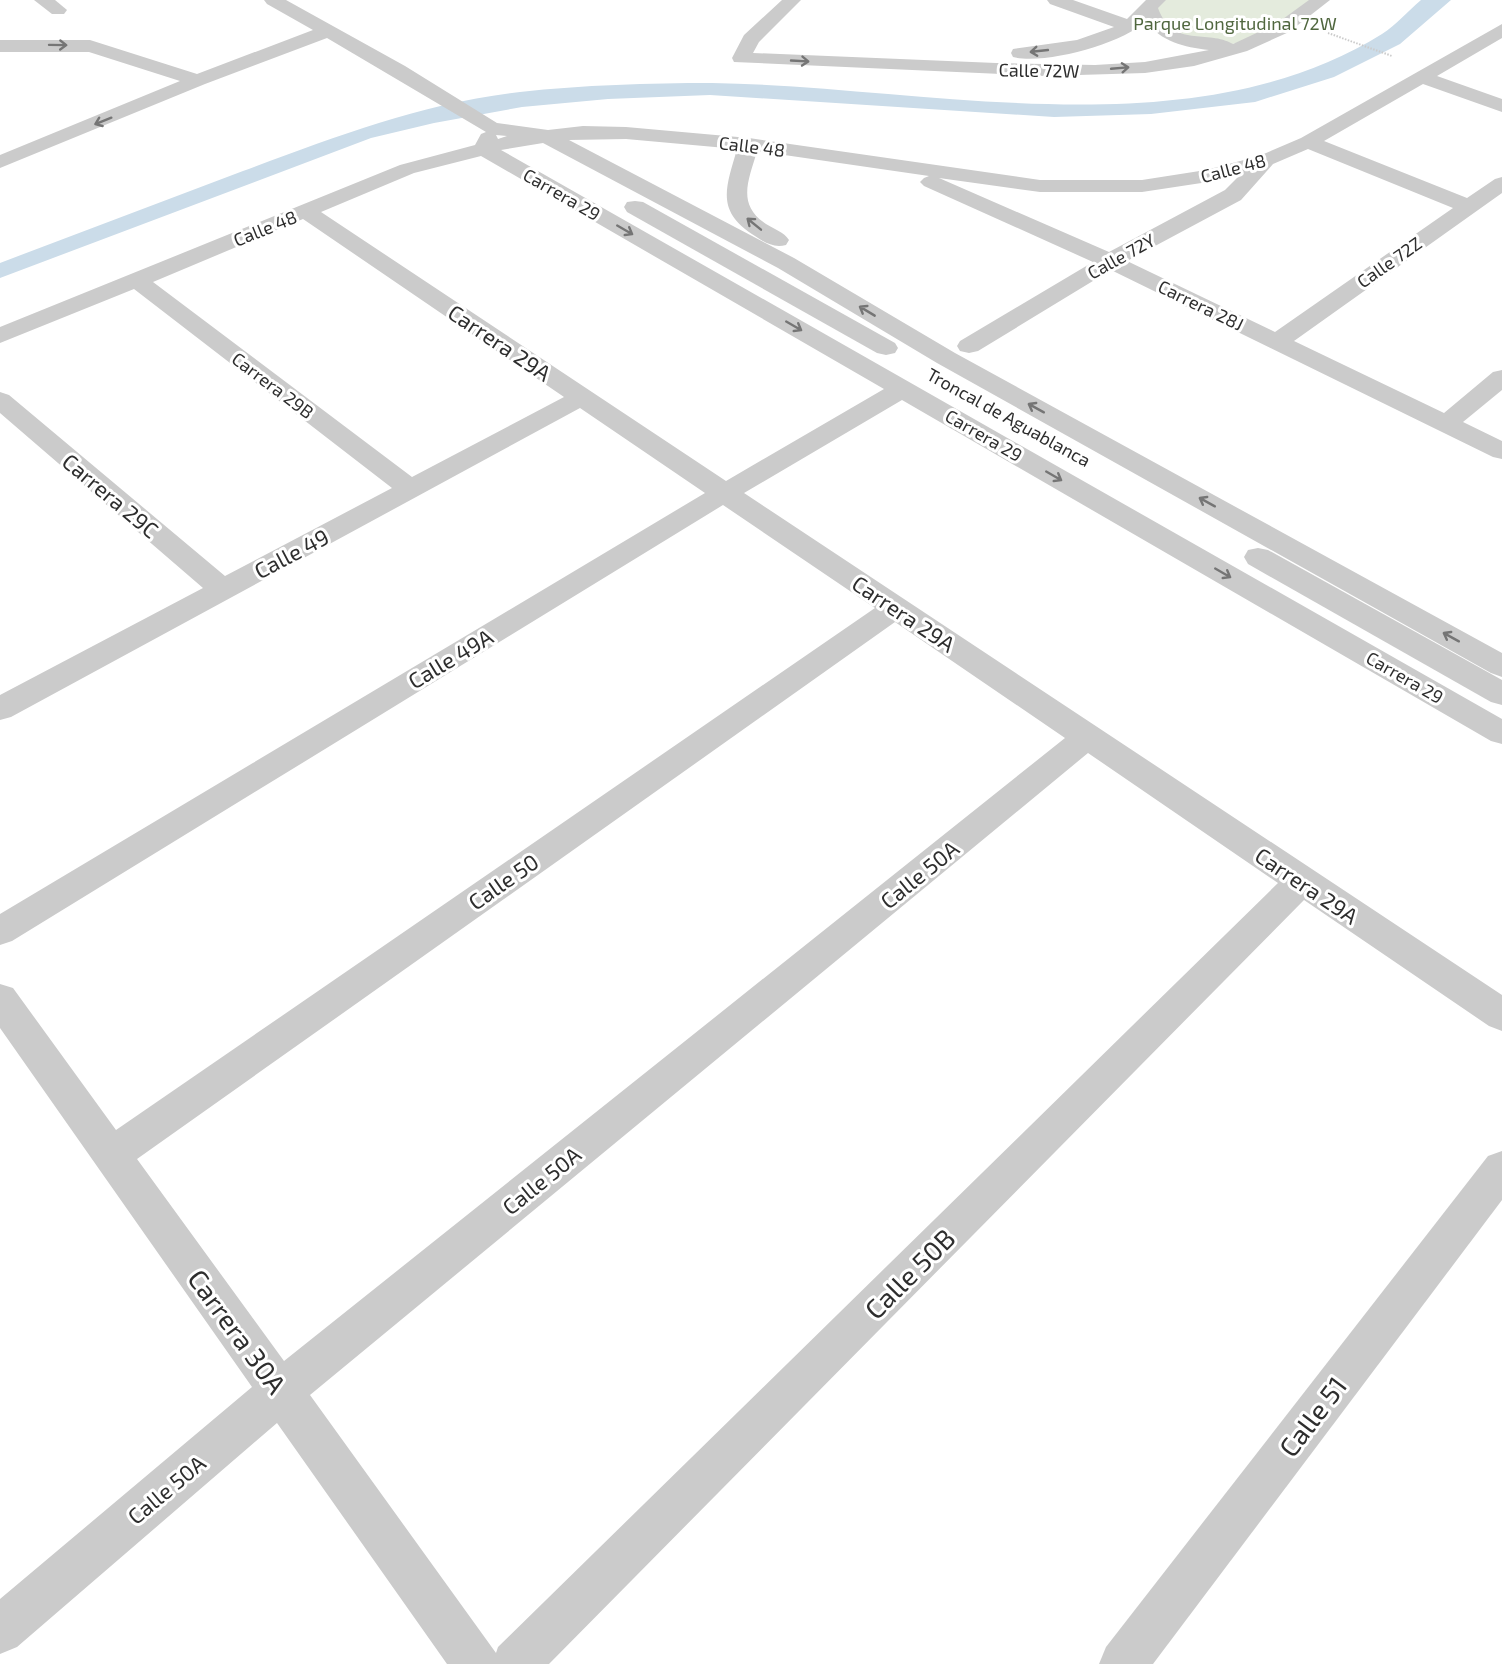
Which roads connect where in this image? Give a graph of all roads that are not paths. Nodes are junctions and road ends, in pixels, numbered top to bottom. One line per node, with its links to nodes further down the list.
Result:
1 (43, 0): 7 (street)
2 (273, 0): 10 (street, Carrera 29)
3 (792, 0): 11 (street)
4 (1056, 0): 8 (street)
5 (1322, 0): 14 (street, Calle 72W)
6 (1153, 3): 8 (street, Calle 72W); 14 (street)
7 (58, 10)
8 (1129, 26): 13 (street, Calle 72W, one-way to 13)
9 (1502, 30): 16 (street, Calle 48)
10 (327, 31): 17 (street); 19 (street, Carrera 29)
11 (751, 39): 12 (street); 14 (street, Calle 72W, one-way to 14)
12 (775, 40)
13 (811, 43)
14 (1250, 44)
15 (0, 46): 17 (street, one-way to 17)
16 (1422, 76): 18 (street); 22 (street, Calle 48)
17 (198, 80): 25 (street, one-way to 25)
18 (1502, 106)
19 (486, 133): 20 (street, Carrera 29); 21 (street, Calle 48); 30 (street, Calle 48); 37 (street, Carrera 29, one-way to 37)
20 (544, 135): 21 (street, Calle 48); 24 (street, Calle 48); 47 (street, Carrera 29, one-way to 20)
21 (516, 140): 48 (street, Troncal de Aguablanca)
22 (1308, 142): 26 (street, Calle 48); 29 (street)
23 (0, 143): 25 (street)
24 (749, 144): 27 (street, Calle 48); 35 (street, one-way to 24)
25 (9, 159)
26 (1266, 160): 27 (street, Calle 48); 31 (street, Calle 72Y)
27 (897, 167): 31 (street, Carrera 28J)
28 (1502, 183): 29 (street, Calle 72Z)
29 (1468, 206): 34 (street, Calle 72Z)
30 (305, 211): 32 (street, Calle 48); 38 (street, Carrera 29A)
31 (1110, 261): 34 (street, Carrera 28J); 35 (street, Calle 72Y)
32 (136, 280): 33 (street, Calle 48); 42 (street, Carrera 29B)
33 (0, 336)
34 (1276, 342): 40 (street, Carrera 28J)
35 (969, 346): 46 (street)
36 (1502, 377): 40 (street)
37 (903, 389): 43 (street, Calle 49A); 50 (street, Carrera 29, one-way to 50)
38 (582, 397): 42 (street, Calle 49); 43 (street, Carrera 29A)
39 (0, 400): 44 (street, Carrera 29C)
40 (1446, 424): 41 (street, Carrera 28J)
41 (1502, 451)
42 (411, 489): 44 (street, Calle 49)
43 (724, 493): 45 (street, Carrera 29A); 53 (street, Calle 49A)
44 (223, 590): 49 (street, Calle 49)
45 (895, 608): 51 (street, Carrera 29A); 56 (street, Calle 50)
46 (1502, 639)
47 (1502, 666)
48 (1502, 694)
49 (0, 709)
50 (1502, 733)
51 (1088, 737): 52 (street, Carrera 29A); 58 (street, Calle 50A)
52 (1302, 881): 55 (street, Carrera 29A); 61 (street, Calle 50B)
53 (0, 931)
54 (0, 999): 56 (street, Carrera 30A)
55 (1502, 1016)
56 (112, 1155): 58 (street, Carrera 30A)
57 (1502, 1169): 62 (street, Calle 51)
58 (281, 1391): 59 (street, Calle 50A); 60 (street, Carrera 30A)
59 (0, 1630)
60 (476, 1664)
61 (515, 1664)
62 (1123, 1664)

